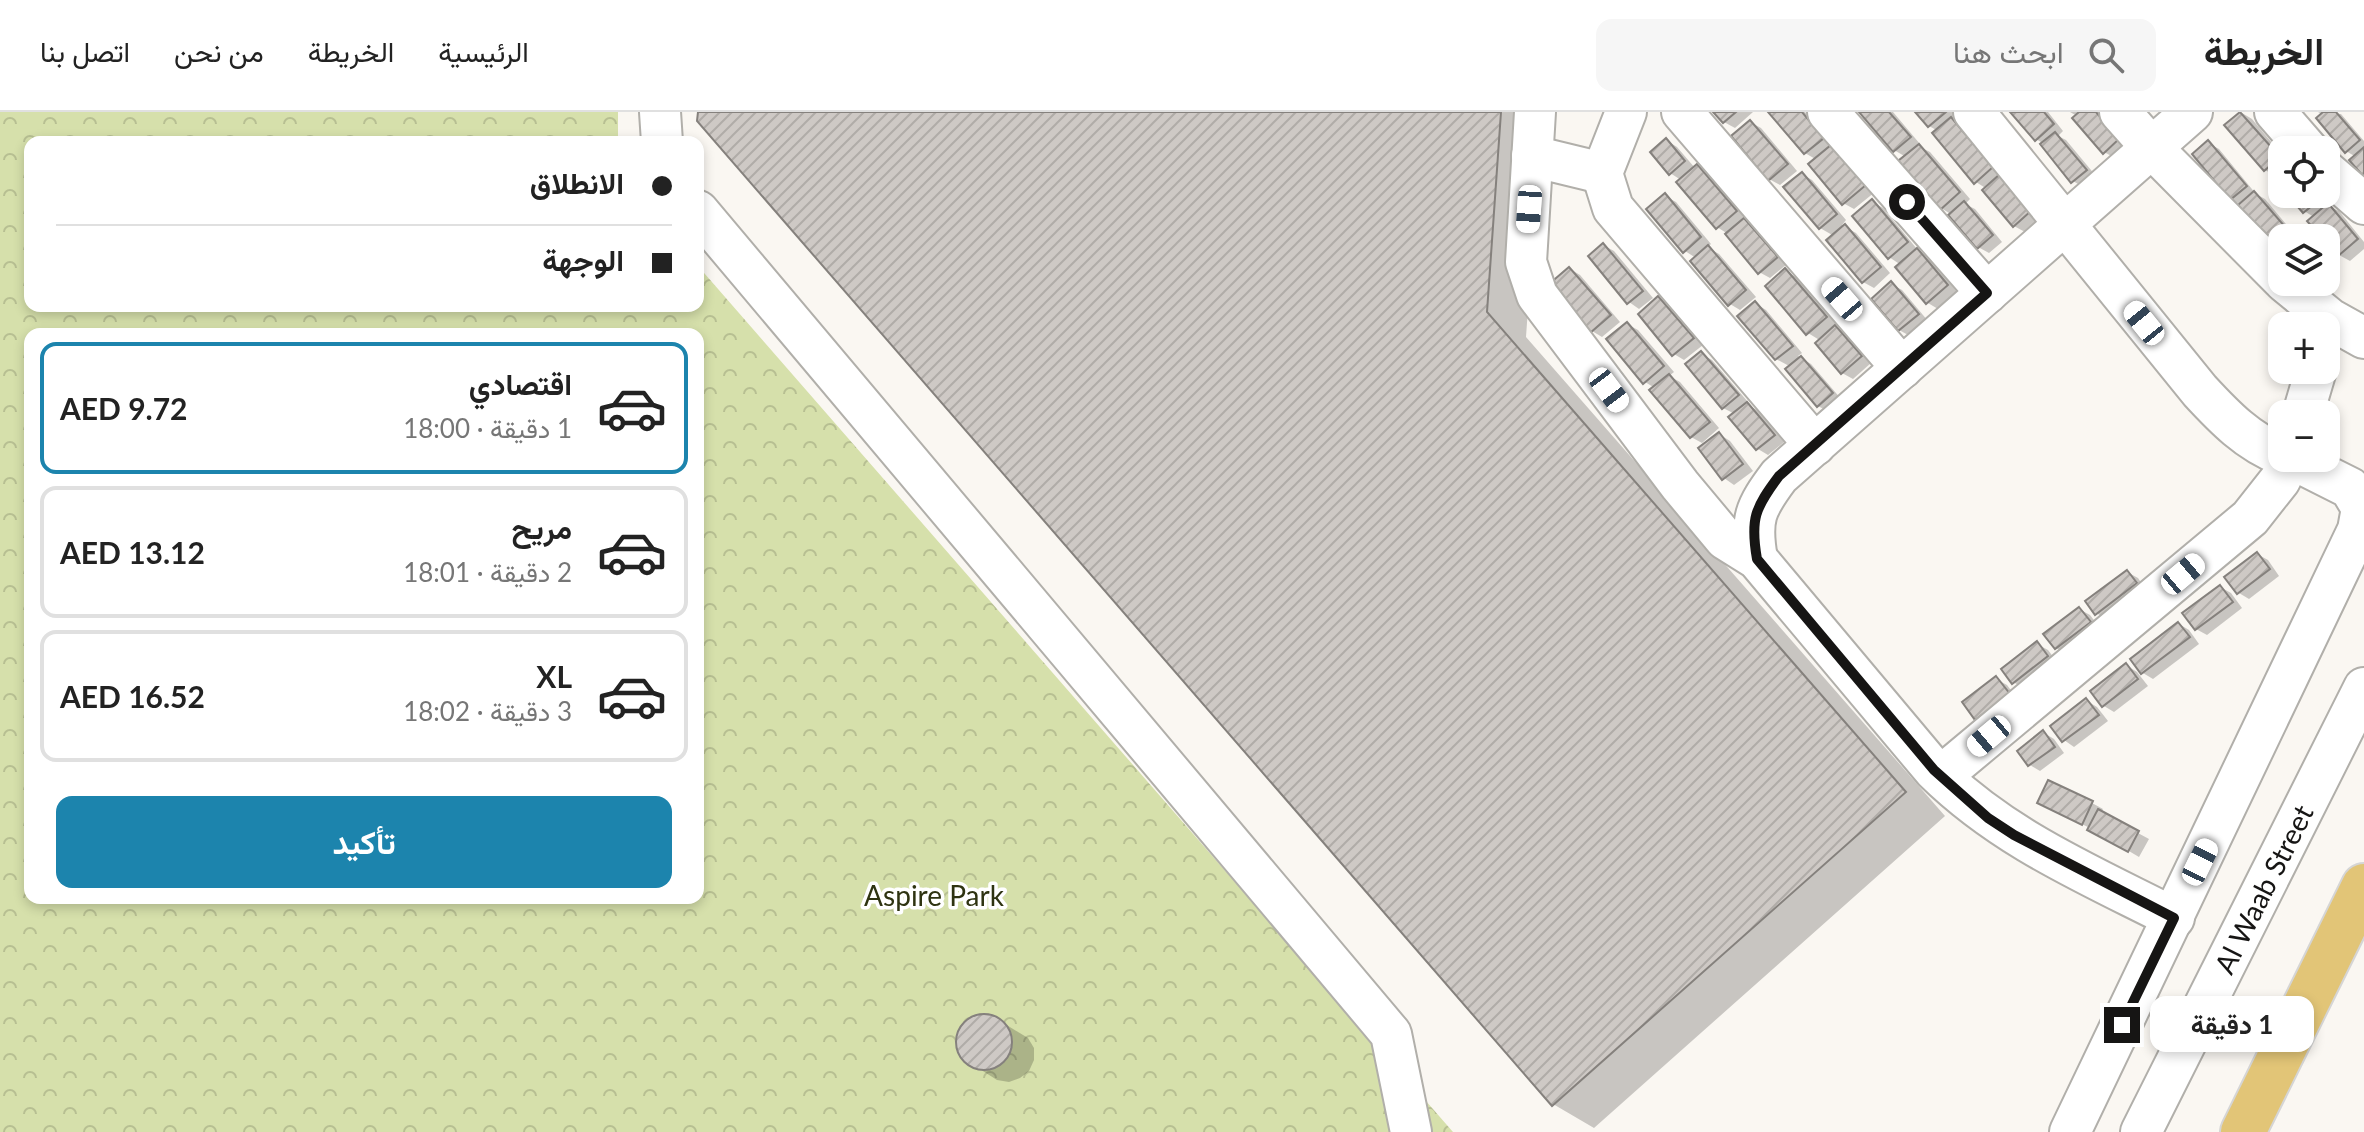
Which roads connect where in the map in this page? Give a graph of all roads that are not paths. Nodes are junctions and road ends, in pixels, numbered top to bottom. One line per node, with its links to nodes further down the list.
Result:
1 (660, 112): 10 (street)
2 (1535, 112): 13 (street)
3 (1626, 112): 14 (street)
4 (1682, 112): 23 (street)
5 (1828, 112): 20 (street)
6 (1974, 112): 18 (street)
7 (2120, 112): 12 (street)
8 (2192, 112): 12 (street)
9 (2275, 112): 11 (street)
10 (662, 136)
11 (2296, 136)
12 (2152, 148): 18 (street); 19 (street)
13 (1532, 156): 14 (street); 28 (street)
14 (1602, 173): 24 (street)
15 (2340, 183): 16 (street)
16 (2364, 204)
17 (704, 218): 33 (street)
18 (2065, 224): 20 (street); 25 (street)
19 (2268, 264)
20 (1987, 293): 23 (street)
21 (2302, 296): 22 (street)
22 (2319, 312)
23 (1902, 368): 24 (street)
24 (1815, 445): 28 (street)
25 (2268, 448)
26 (2283, 472): 30 (street)
27 (2319, 472): 32 (street)
28 (1757, 559): 30 (street)
29 (2364, 688): 35 (street, Al Waab Street)
30 (1941, 776): 32 (street)
31 (2364, 886): 36 (main road)
32 (2174, 918): 34 (street)
33 (1411, 1132)
34 (2070, 1132)
35 (2141, 1132)
36 (2243, 1132)

